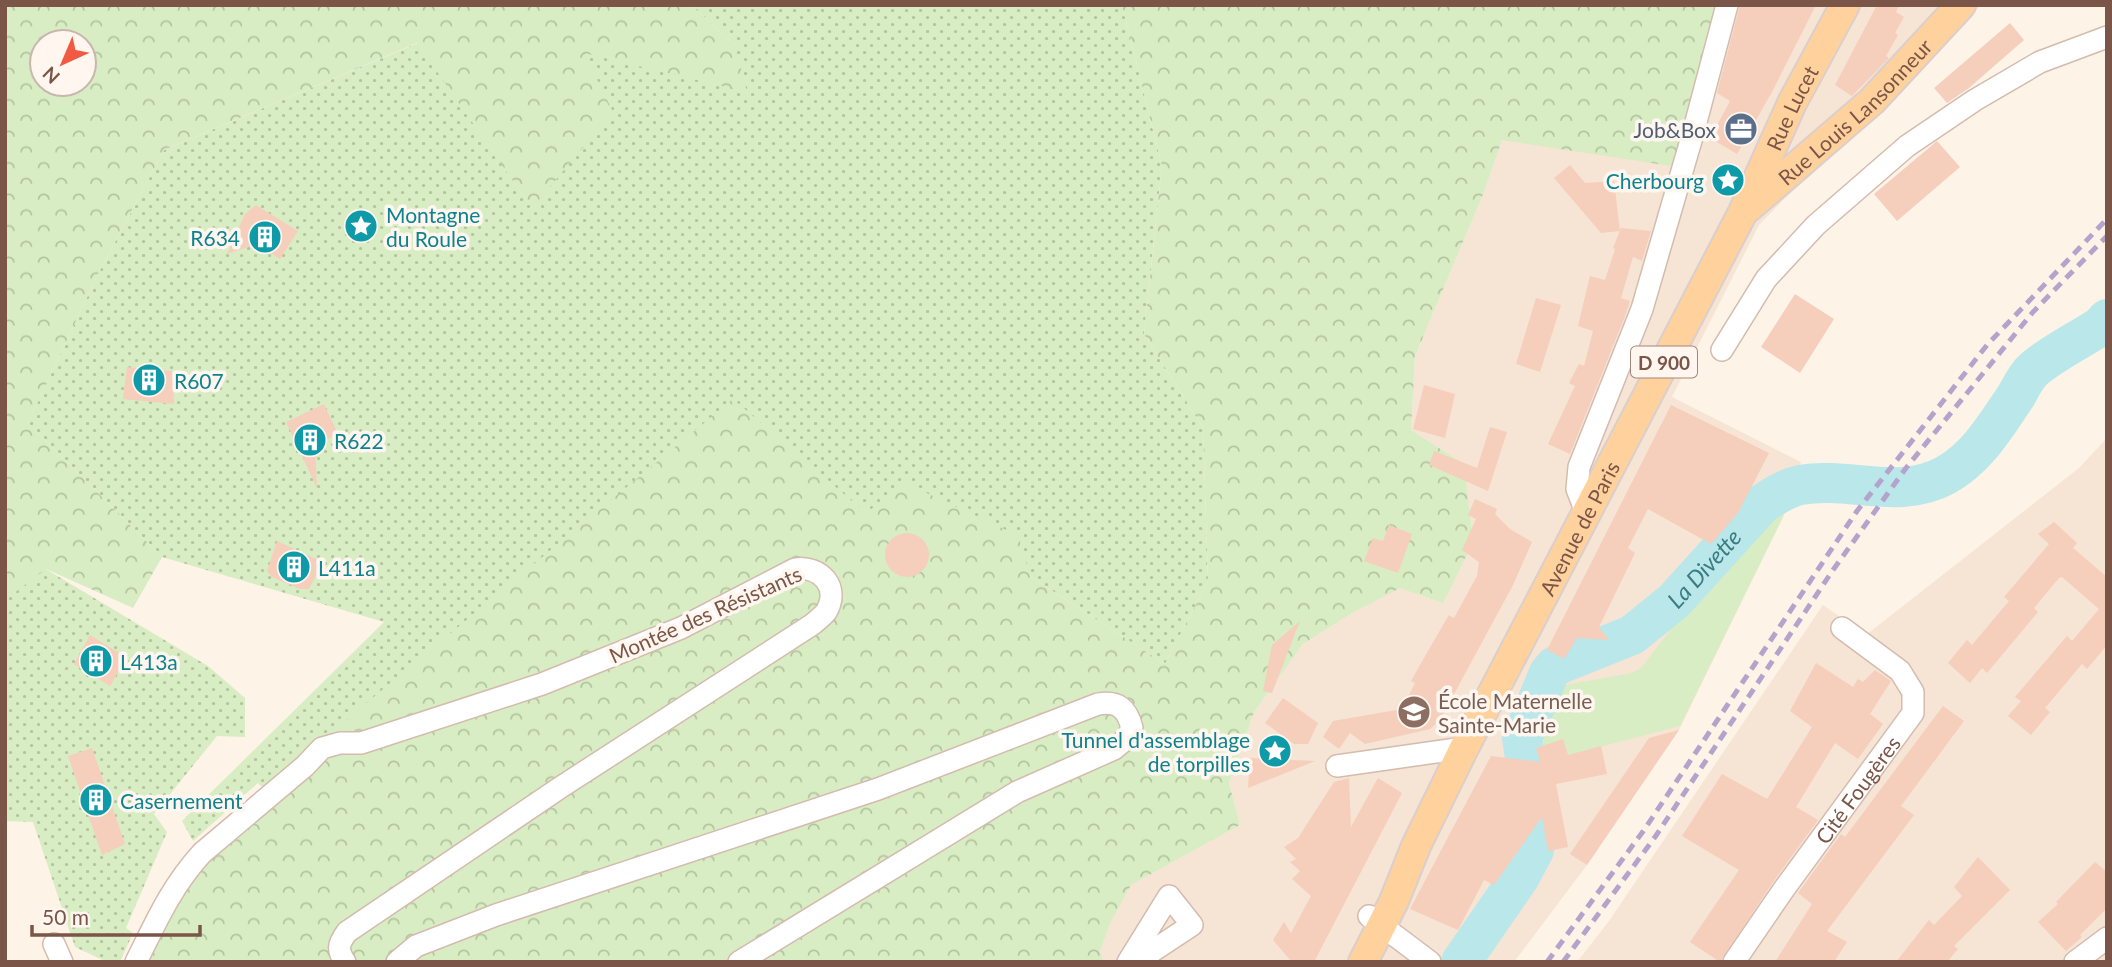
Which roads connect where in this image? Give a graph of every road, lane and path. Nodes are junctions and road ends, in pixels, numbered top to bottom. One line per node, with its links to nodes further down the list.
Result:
1 (1727, 5): 7 (street)
2 (1961, 5): 5 (main road, Rue Louis Lansonneur / D 900)
3 (1844, 6): 5 (main road, Rue Lucet)
4 (2107, 37): 6 (street)
5 (1743, 212): 7 (main road, Avenue de Paris / D 900)
6 (1722, 350)
7 (1586, 512): 9 (main road, Avenue de Paris / D 900)
8 (1842, 628): 22 (street, Cité Fougères)
9 (1464, 748): 10 (street); 11 (main road, Avenue de Paris / D 900)
10 (1337, 766)
11 (1375, 921): 19 (main road, Avenue de Paris / D 900); 20 (main road, Avenue de Paris / D 900); 21 (street)
12 (2107, 938): 23 (street)
13 (135, 962): 14 (street, Montée des Résistants)
14 (345, 962)
15 (397, 962): 16 (street)
16 (739, 962)
17 (1129, 962): 18 (street)
18 (1136, 962)
19 (1344, 962)
20 (1363, 962)
21 (1430, 962)
22 (1734, 962)
23 (2075, 962)

